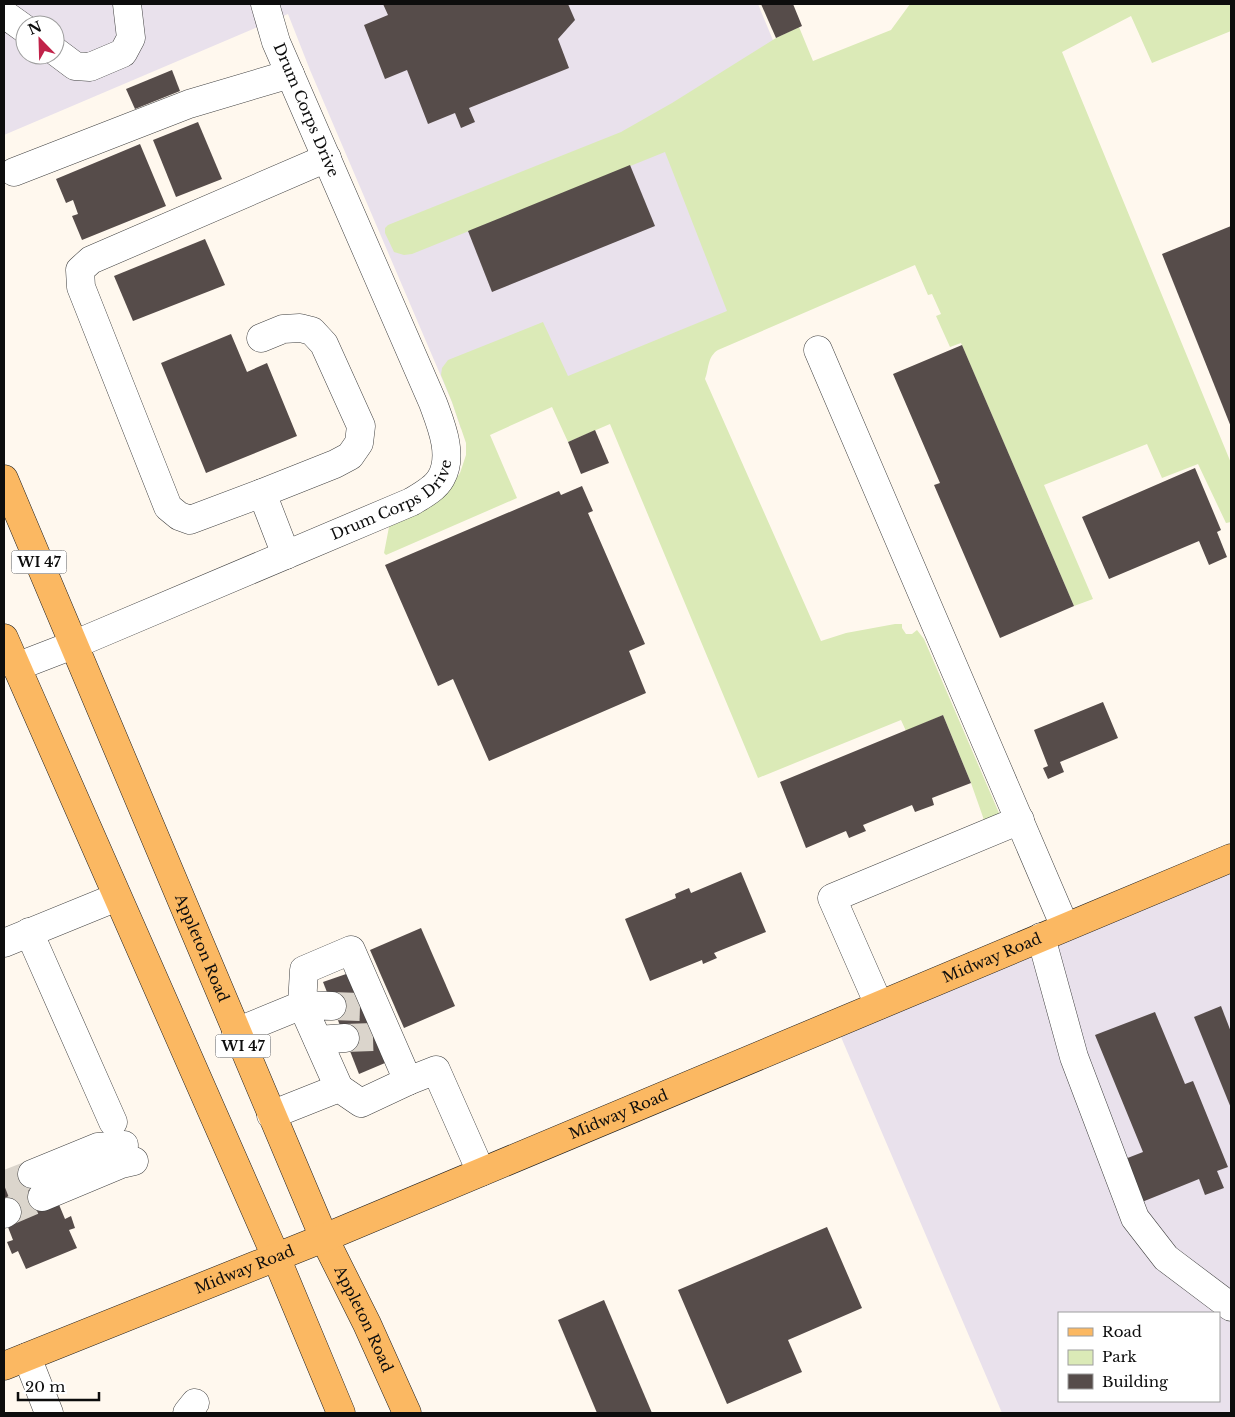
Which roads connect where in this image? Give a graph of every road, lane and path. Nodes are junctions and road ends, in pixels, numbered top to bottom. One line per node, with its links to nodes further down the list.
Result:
1 (127, 4): 5 (street)
2 (265, 4): 6 (street, Drum Corps Drive)
3 (4, 14): 4 (street)
4 (15, 22)
5 (65, 58)
6 (290, 74): 7 (street, Drum Corps Drive); 8 (street)
7 (327, 158): 12 (street); 13 (street, Drum Corps Drive)
8 (14, 172)
9 (261, 338): 12 (street)
10 (818, 350): 17 (street)
11 (4, 479): 15 (main road, Appleton Road / WI 47)
12 (262, 493): 13 (street)
13 (286, 555): 15 (street, Drum Corps Drive)
14 (4, 638): 16 (main road)
15 (73, 645): 16 (street, Drum Corps Drive); 26 (main road, Appleton Road / WI 47)
16 (8, 672): 19 (main road)
17 (1020, 820): 21 (street); 24 (street)
18 (1231, 858): 21 (main road, Midway Road)
19 (117, 896): 20 (street); 35 (main road)
20 (29, 932): 22 (street); 33 (street)
21 (1053, 932): 24 (main road, Midway Road); 36 (street)
22 (4, 943)
23 (302, 1005): 25 (street); 26 (street); 28 (street); 29 (street)
24 (879, 1005): 32 (main road, Midway Road)
25 (332, 1006)
26 (236, 1032): 31 (main road, Appleton Road / WI 47)
27 (345, 1038): 28 (street)
28 (318, 1040): 30 (street)
29 (408, 1082): 30 (street); 32 (street)
30 (339, 1088): 31 (street)
31 (271, 1115): 34 (main road, Appleton Road / WI 47)
32 (481, 1172): 34 (main road, Midway Road)
33 (37, 1186)
34 (324, 1238): 35 (main road, Midway Road); 40 (main road, Appleton Road / WI 47)
35 (276, 1257): 37 (main road, Midway Road); 39 (main road)
36 (1231, 1307)
37 (15, 1362): 38 (street)
38 (49, 1413)
39 (341, 1413)
40 (407, 1413)

